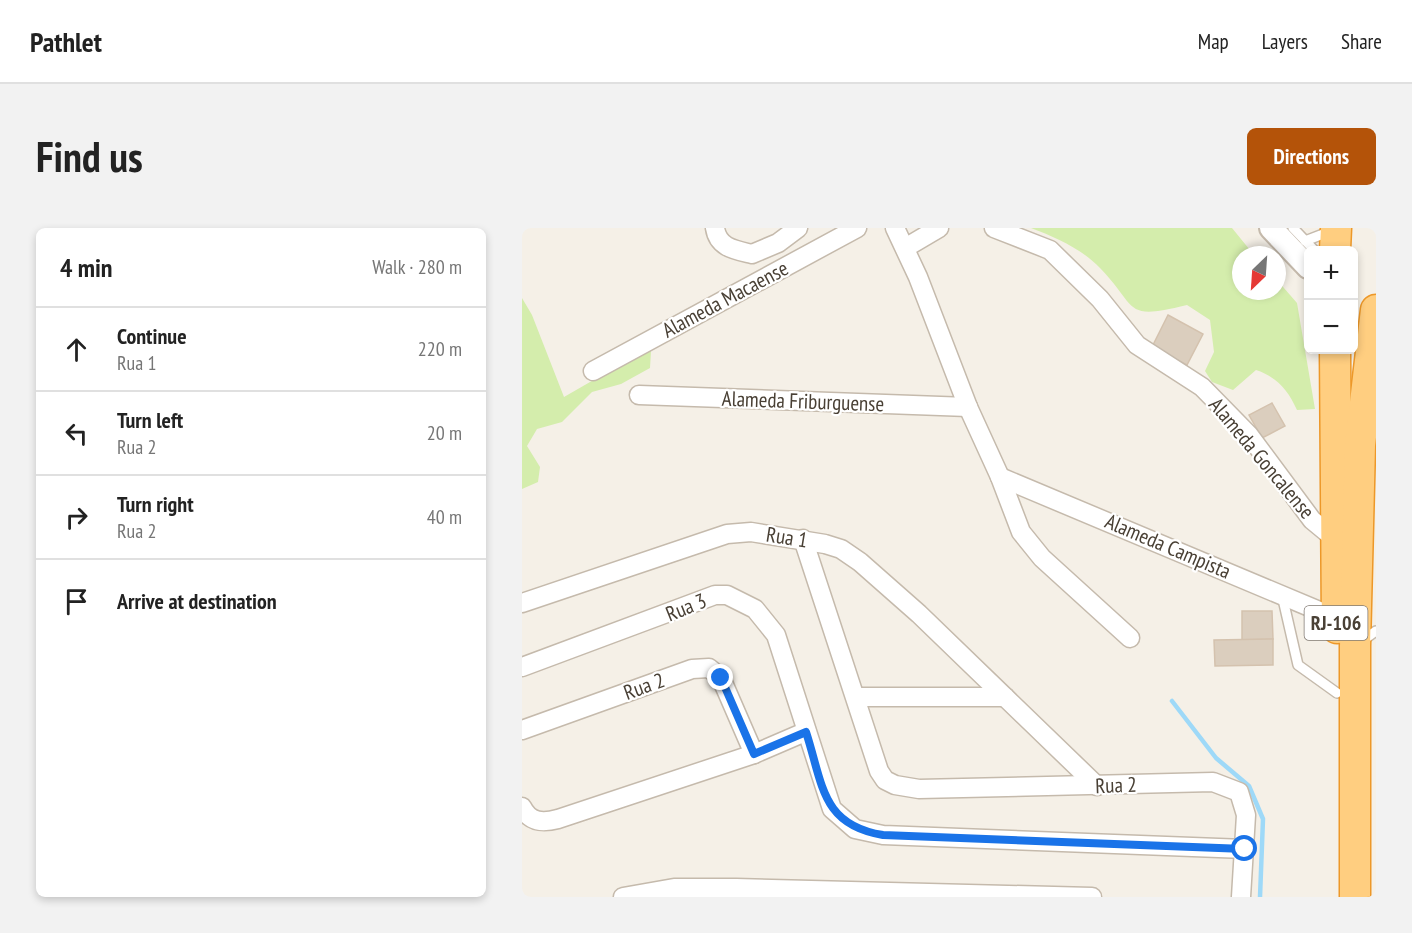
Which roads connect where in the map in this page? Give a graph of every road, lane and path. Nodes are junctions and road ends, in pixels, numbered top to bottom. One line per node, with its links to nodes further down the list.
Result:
1 (716, 228): 13 (street)
2 (798, 228): 13 (street)
3 (857, 228): 15 (street, Alameda Macaense)
4 (895, 228): 12 (street)
5 (939, 228): 12 (street)
6 (994, 228): 25 (street, Alameda Goncalense)
7 (1271, 228): 14 (street)
8 (1293, 228): 10 (lane)
9 (1336, 236): 10 (lane)
10 (1305, 241): 11 (lane)
11 (1310, 246)
12 (905, 248): 22 (street)
13 (752, 254): 15 (street)
14 (1304, 263)
15 (765, 278): 19 (street, Alameda Macaense)
16 (1376, 310): 17 (highway, RJ-106)
17 (1375, 345): 21 (highway, RJ-106)
18 (1335, 354): 25 (highway, RJ-106)
19 (592, 371)
20 (639, 395): 22 (street, Alameda Friburguense)
21 (1371, 406): 29 (highway, RJ-106)
22 (968, 407): 23 (street)
23 (1000, 477): 26 (street, Alameda Campista); 30 (street)
24 (803, 539): 27 (street, Rua 1); 33 (street); 34 (street, Rua 1)
25 (1335, 539): 28 (highway, RJ-106)
26 (1282, 596): 28 (street, Alameda Campista); 32 (lane)
27 (522, 603)
28 (1336, 618): 32 (highway, RJ-106)
29 (1365, 638): 47 (highway, RJ-106)
30 (1130, 639)
31 (522, 667): 36 (street, Rua 3)
32 (1337, 693): 46 (highway, RJ-106)
33 (856, 697): 34 (street); 38 (street, Rua 2)
34 (1005, 698): 38 (street, Rua 1)
35 (522, 730): 37 (street, Rua 2)
36 (806, 732): 37 (street); 40 (street)
37 (754, 754): 39 (street)
38 (1097, 786): 40 (street, Rua 2)
39 (522, 807)
40 (1245, 849): 45 (street, Rua 2)
41 (736, 892): 42 (street); 43 (street)
42 (988, 895): 44 (street)
43 (623, 897)
44 (1092, 897)
45 (1241, 897)
46 (1335, 897)
47 (1355, 897)

